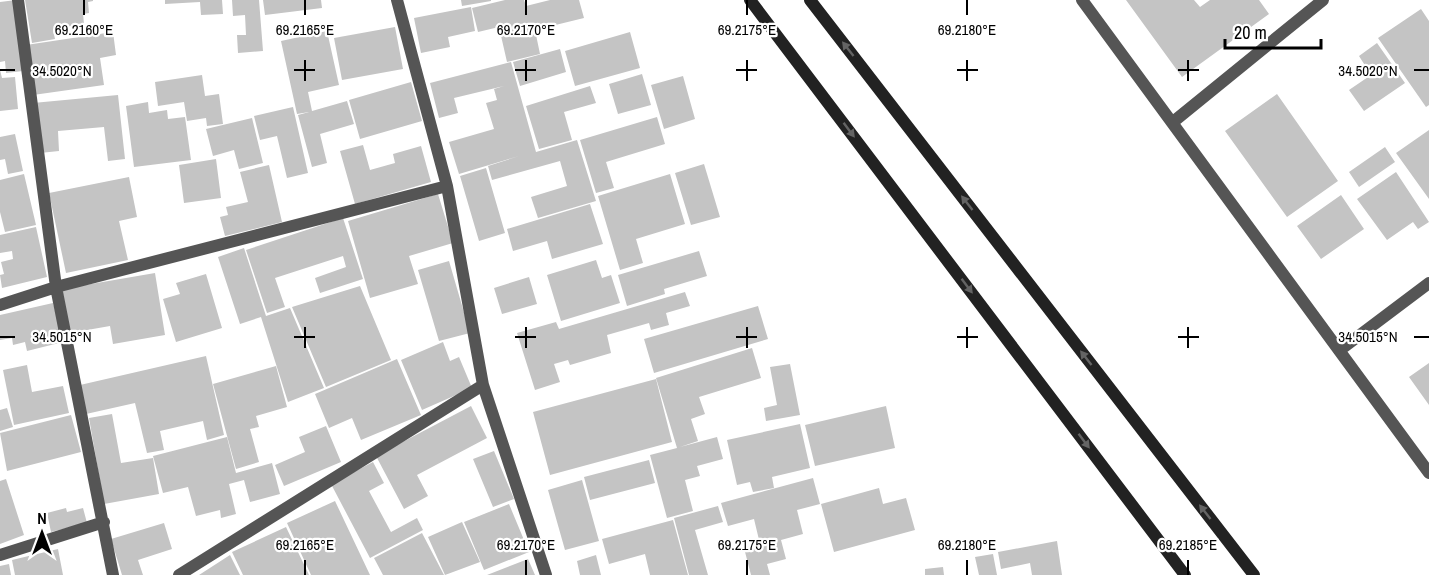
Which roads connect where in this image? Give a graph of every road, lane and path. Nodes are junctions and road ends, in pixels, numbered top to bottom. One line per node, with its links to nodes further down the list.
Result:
1 (18, 0): 10 (street)
2 (398, 0): 8 (street)
3 (750, 0): 20 (main road, one-way to 20)
4 (810, 0): 21 (main road, one-way to 4)
5 (1083, 0): 7 (street)
6 (1323, 0): 7 (street)
7 (1173, 122): 12 (street)
8 (447, 186): 10 (street); 13 (street)
9 (1429, 283): 12 (street)
10 (56, 288): 11 (street); 15 (street)
11 (0, 305)
12 (1340, 350): 14 (street)
13 (483, 385): 18 (street); 19 (street)
14 (1429, 473)
15 (104, 522): 16 (street); 17 (street)
16 (0, 555)
17 (113, 575)
18 (179, 575)
19 (546, 575)
20 (1185, 575)
21 (1254, 575)

